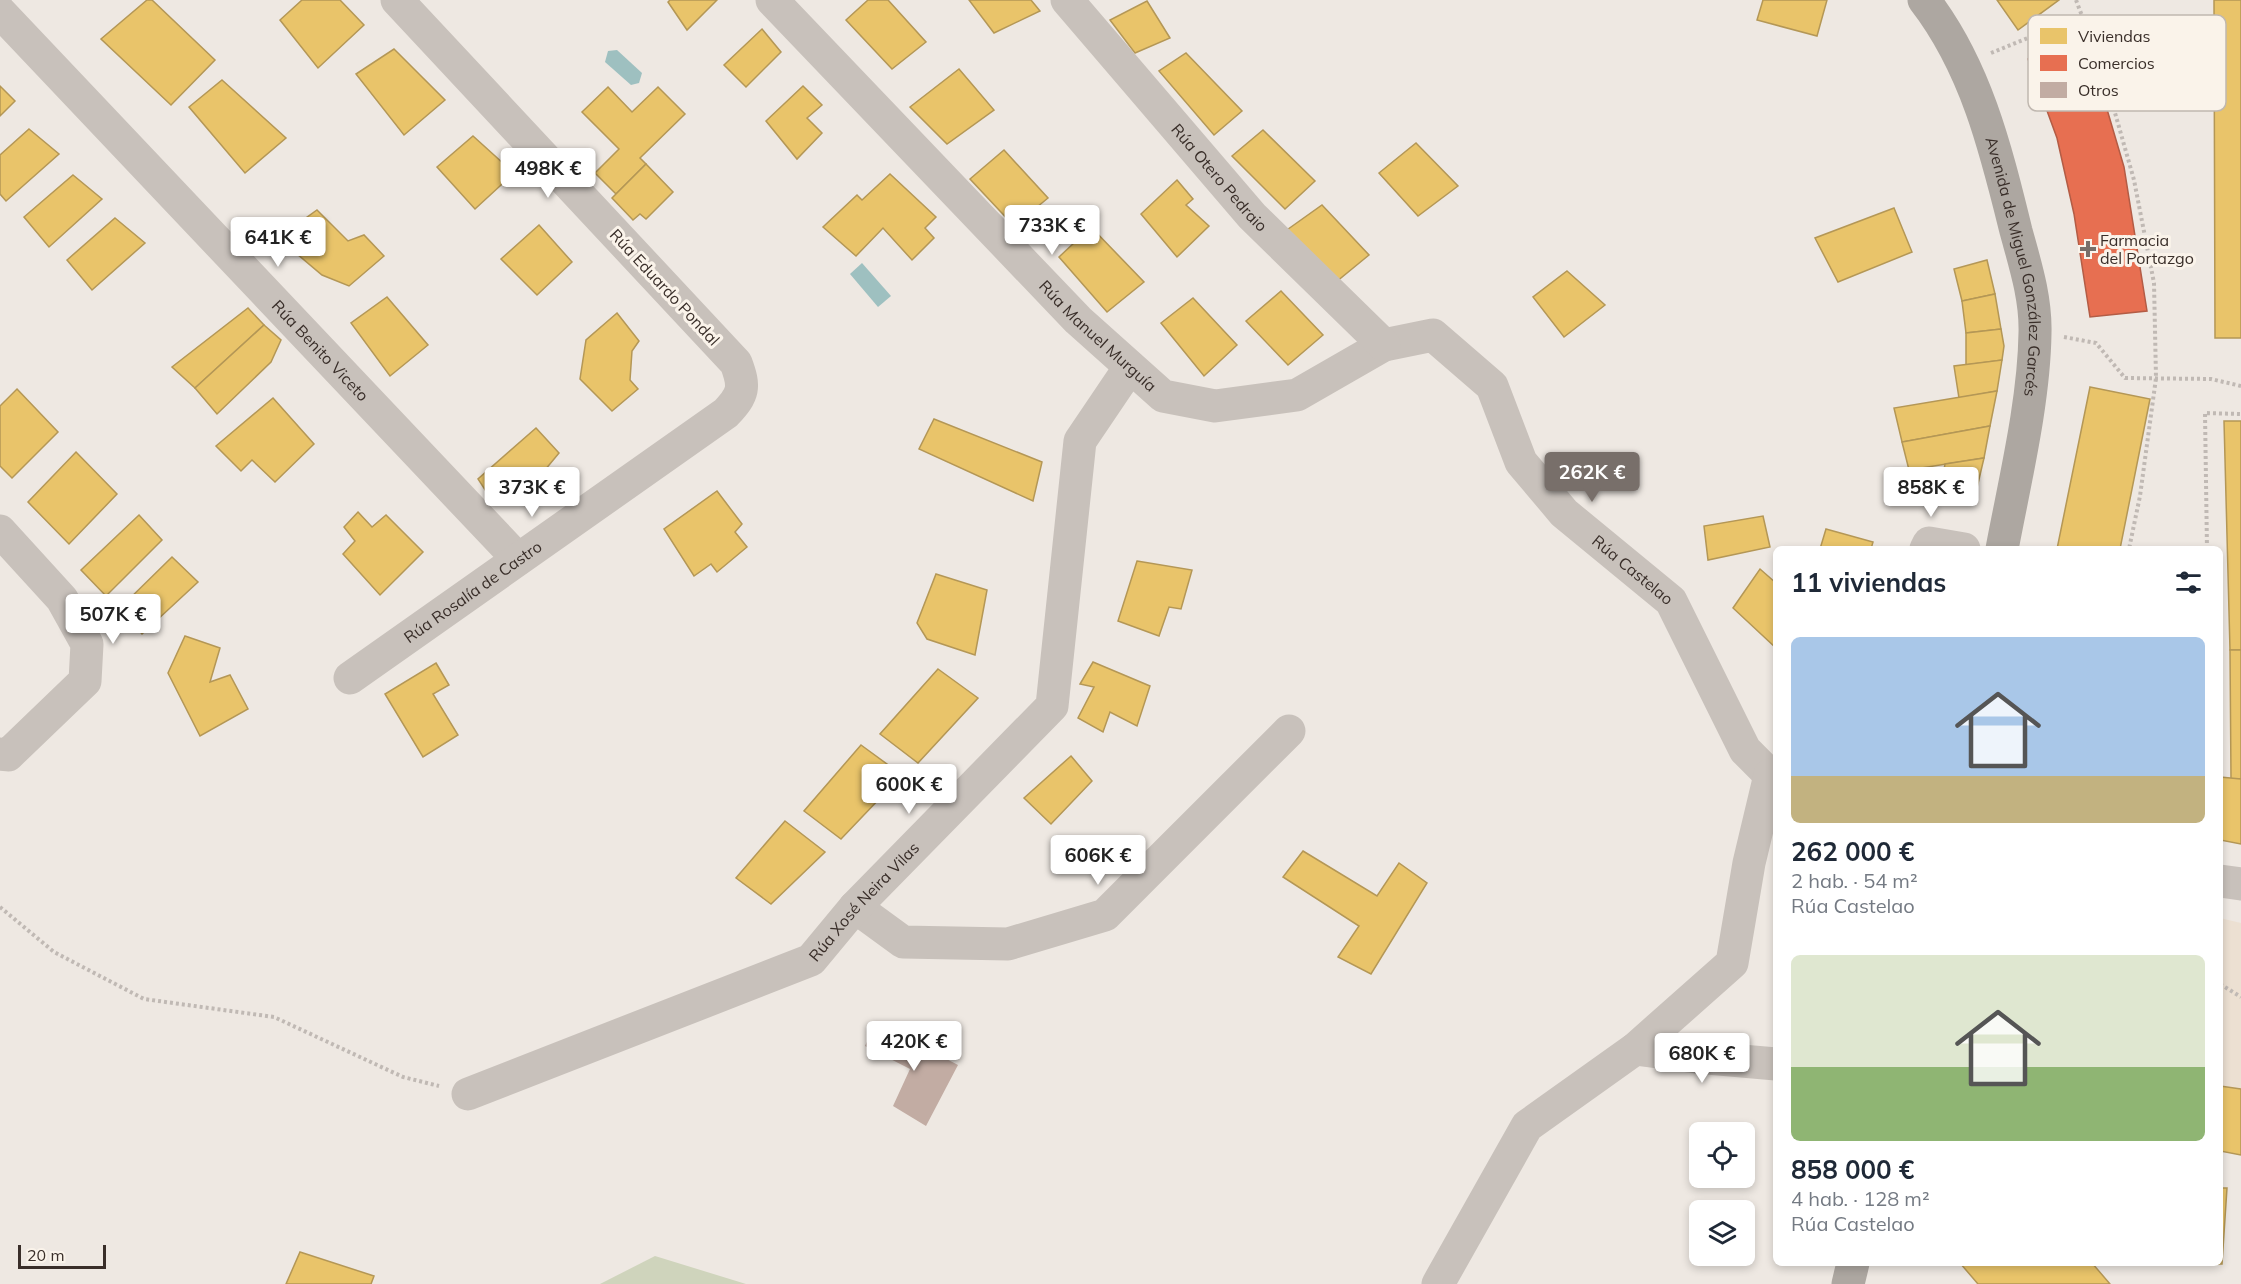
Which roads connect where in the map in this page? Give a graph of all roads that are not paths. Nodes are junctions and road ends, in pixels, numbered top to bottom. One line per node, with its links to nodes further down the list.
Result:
1 (397, 0): 7 (street, Rúa Eduardo Pondal)
2 (772, 0): 8 (street, Rúa Manuel Murguía)
3 (1067, 0): 6 (street, Rúa Otero Pedraio)
4 (1924, 0): 12 (highway, Avenida de Miguel González Garcés)
5 (0, 12): 13 (street, Rúa Benito Viceto)
6 (1384, 345): 8 (street, Rúa Manuel Murguía); 17 (street, Rúa Castelao)
7 (736, 363): 13 (street, Rúa Rosalía de Castro)
8 (1130, 367): 20 (street, Rúa Xosé Neira Vilas)
9 (0, 531): 16 (street)
10 (1928, 546): 11 (street)
11 (1946, 546)
12 (2003, 546)
13 (518, 559): 14 (street, Rúa Rosalía de Castro)
14 (350, 678)
15 (1289, 731): 20 (street)
16 (4, 754)
17 (1773, 774): 21 (street)
18 (2223, 881): 19 (street)
19 (2241, 884)
20 (855, 907): 23 (street, Rúa Xosé Neira Vilas)
21 (1635, 1049): 22 (street); 25 (street)
22 (1773, 1064)
23 (468, 1094)
24 (1852, 1266): 26 (highway)
25 (1438, 1284)
26 (1848, 1284)

